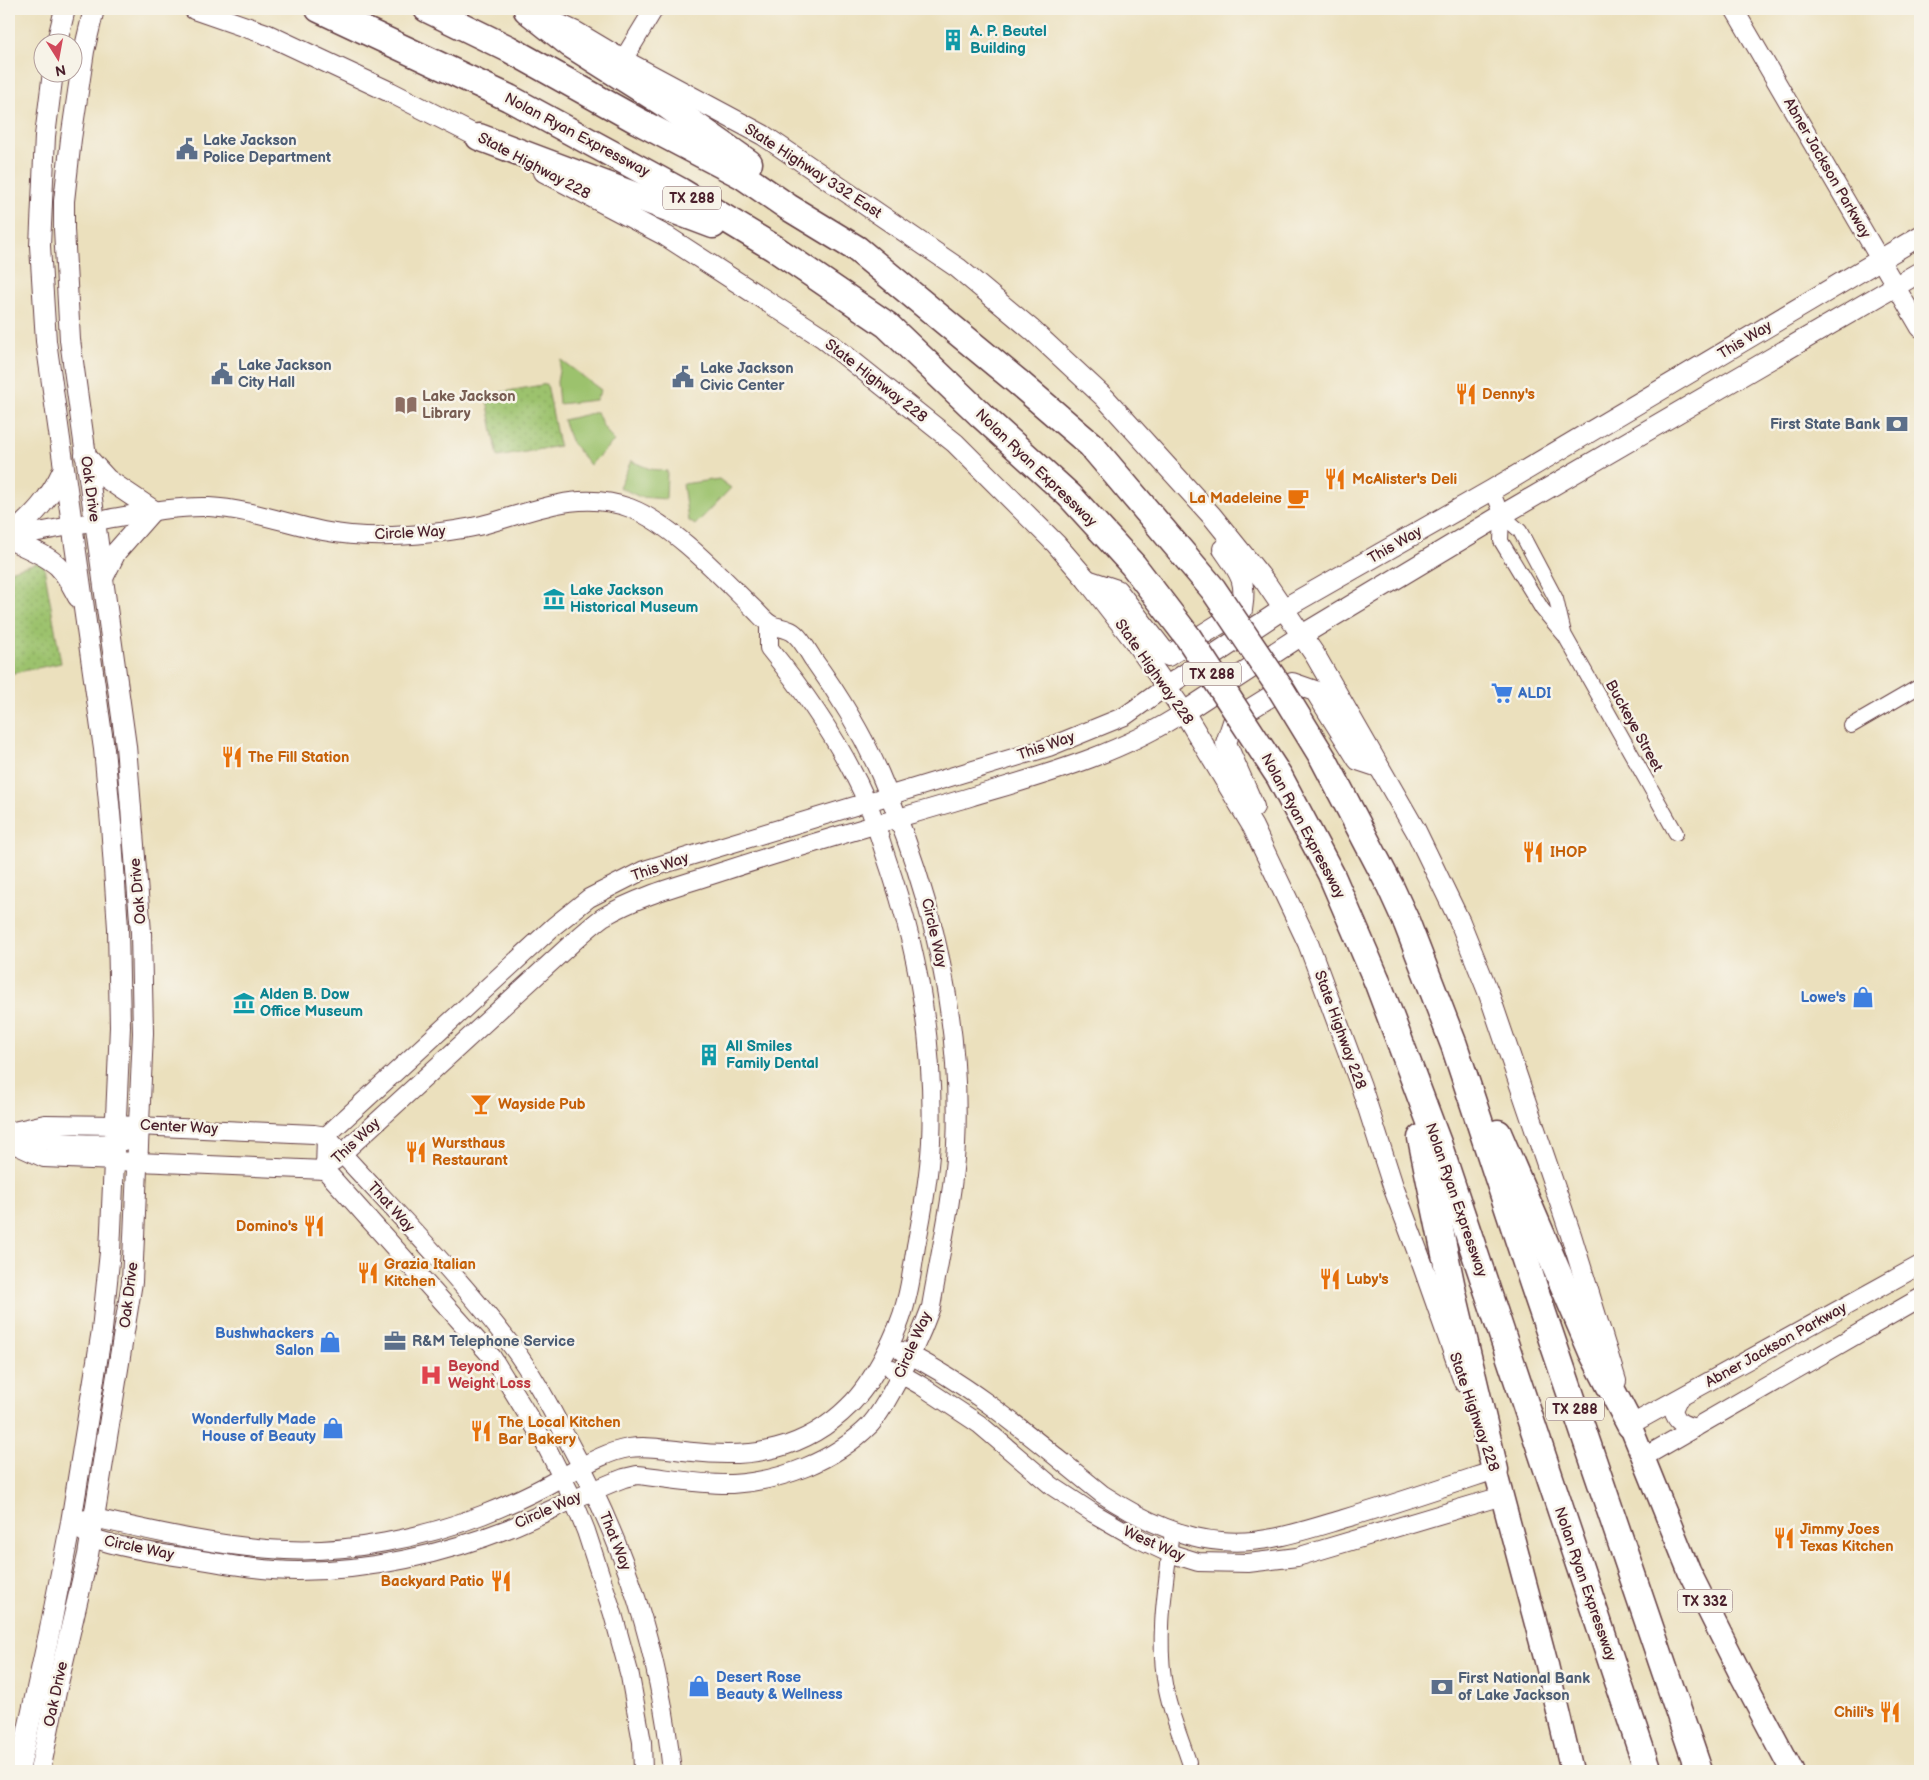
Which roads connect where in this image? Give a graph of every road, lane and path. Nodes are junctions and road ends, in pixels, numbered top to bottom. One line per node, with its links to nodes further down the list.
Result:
1 (64, 9): 9 (main road)
2 (94, 9): 13 (main road, Oak Drive)
3 (195, 9): 15 (main road, State Highway 228)
4 (319, 9): 20 (highway, Nolan Ryan Expressway / TX 288)
5 (427, 9): 21 (highway, TX 288)
6 (526, 9): 10 (main road, State Highway 332 East); 21 (highway)
7 (654, 9): 10 (street)
8 (1734, 9): 22 (street, Abner Jackson Parkway)
9 (59, 32)
10 (623, 60): 35 (main road, State Highway 332 East)
11 (52, 82): 14 (main road, Oak Drive)
12 (61, 82): 13 (main road)
13 (78, 88): 16 (main road, Oak Drive)
14 (45, 136): 16 (main road); 17 (main road, Oak Drive)
15 (479, 138): 20 (highway); 40 (main road, State Highway 228)
16 (71, 139): 18 (main road, Oak Drive)
17 (41, 220): 18 (main road); 27 (main road, Oak Drive)
18 (64, 224): 26 (main road, Oak Drive)
19 (1920, 236): 22 (main road, This Way)
20 (774, 248): 58 (highway, Nolan Ryan Expressway / TX 288, bridge)
21 (857, 249): 57 (highway, TX 288, bridge)
22 (1880, 259): 24 (street, Abner Jackson Parkway); 28 (main road, This Way)
23 (1920, 272): 24 (main road, This Way)
24 (1896, 286): 25 (street, Abner Jackson Parkway); 29 (main road, This Way)
25 (1920, 328)
26 (70, 340): 27 (main road); 30 (main road, Oak Drive)
27 (46, 341): 31 (main road, Oak Drive)
28 (1733, 348): 29 (main road); 32 (main road, This Way)
29 (1748, 372): 34 (main road, This Way)
30 (86, 455): 33 (main road); 36 (main road, Oak Drive)
31 (63, 470): 37 (main road, Oak Drive); 38 (main road)
32 (1492, 490): 34 (street, Buckeye Street); 42 (main road, This Way)
33 (153, 510): 36 (street, Circle Way); 39 (main road); 43 (street, Circle Way)
34 (1502, 515): 44 (main road, This Way); 45 (street, Buckeye Street); 45 (street, Buckeye Street)
35 (1212, 516): 40 (main road); 42 (main road)
36 (94, 521): 37 (street, Circle Way); 39 (main road, Oak Drive)
37 (71, 526): 38 (street, Circle Way); 41 (main road, Oak Drive)
38 (9, 538): 41 (main road)
39 (103, 578): 59 (main road, Oak Drive)
40 (1087, 580): 46 (main road, State Highway 228)
41 (82, 605): 64 (main road, Oak Drive)
42 (1283, 609): 44 (main road); 46 (main road, This Way)
43 (769, 624): 51 (street, Circle Way); 52 (street, Circle Way)
44 (1302, 635): 48 (main road, This Way); 50 (main road)
45 (1565, 636): 56 (street, Buckeye Street)
46 (1167, 686): 48 (main road, State Highway 228); 51 (street, This Way)
47 (1920, 686): 49 (street)
48 (1184, 712): 53 (street, This Way); 55 (main road, State Highway 228)
49 (1851, 726)
50 (1379, 767): 55 (main road); 75 (main road)
51 (890, 796): 52 (street, This Way); 53 (street, Circle Way)
52 (867, 803): 54 (street, Circle Way); 61 (street, This Way)
53 (898, 818): 54 (street, This Way); 71 (street, Circle Way)
54 (876, 825): 65 (street, This Way); 70 (street, Circle Way)
55 (1254, 827): 79 (main road, State Highway 228)
56 (1676, 833)
57 (1454, 1045): 75 (highway); 102 (highway, TX 288)
58 (1404, 1054): 79 (highway); 101 (highway, Nolan Ryan Expressway / TX 288)
59 (139, 1125): 61 (street, Center Way); 64 (street, Center Way); 66 (main road, Oak Drive)
60 (9, 1132): 64 (street, Center Way)
61 (326, 1136): 65 (street); 67 (street, This Way)
62 (9, 1137): 64 (street)
63 (9, 1142): 64 (street, Center Way)
64 (115, 1143): 66 (street, Center Way); 88 (main road, Oak Drive)
65 (341, 1154): 67 (street, This Way); 78 (street, That Way)
66 (138, 1163): 67 (street, Center Way); 87 (main road, Oak Drive)
67 (324, 1170): 80 (street, That Way)
68 (1920, 1265): 74 (street, Abner Jackson Parkway)
69 (1920, 1298): 76 (street, Abner Jackson Parkway)
70 (889, 1345): 71 (street, West Way); 72 (street, Circle Way)
71 (912, 1356): 73 (street, Circle Way); 82 (street, West Way)
72 (880, 1362): 73 (street, West Way); 78 (street, Circle Way)
73 (902, 1374): 81 (street, Circle Way); 86 (street, West Way)
74 (1677, 1401): 75 (street, Abner Jackson Parkway); 76 (street)
75 (1630, 1425): 77 (main road, TX 332)
76 (1695, 1428): 77 (street, Abner Jackson Parkway)
77 (1644, 1457): 103 (main road, TX 332)
78 (582, 1466): 80 (street, Circle Way); 81 (street, That Way)
79 (1494, 1470): 83 (main road, State Highway 228); 85 (street, West Way)
80 (563, 1477): 84 (street, That Way); 87 (street, Circle Way)
81 (594, 1490): 84 (street, Circle Way); 99 (street, That Way)
82 (1102, 1494): 86 (street); 90 (street, West Way)
83 (1502, 1496): 89 (street, West Way); 100 (main road, State Highway 228)
84 (573, 1499): 91 (street, Circle Way); 98 (street, That Way)
85 (1397, 1502): 89 (street); 92 (street, West Way)
86 (1093, 1514): 93 (street, West Way)
87 (94, 1518): 88 (street, Circle Way); 91 (main road, Oak Drive)
88 (71, 1522): 91 (street, Circle Way); 96 (main road, Oak Drive)
89 (1403, 1525): 94 (street, West Way)
90 (1172, 1530): 92 (street, West Way); 93 (street)
91 (91, 1538): 97 (main road, Oak Drive)
92 (1270, 1539): 94 (street)
93 (1169, 1553): 94 (street, West Way); 95 (street)
94 (1270, 1562)
95 (1189, 1762)
96 (19, 1771)
97 (40, 1771)
98 (643, 1771)
99 (672, 1771)
100 (1572, 1771)
101 (1648, 1771)
102 (1699, 1771)
103 (1792, 1771)

